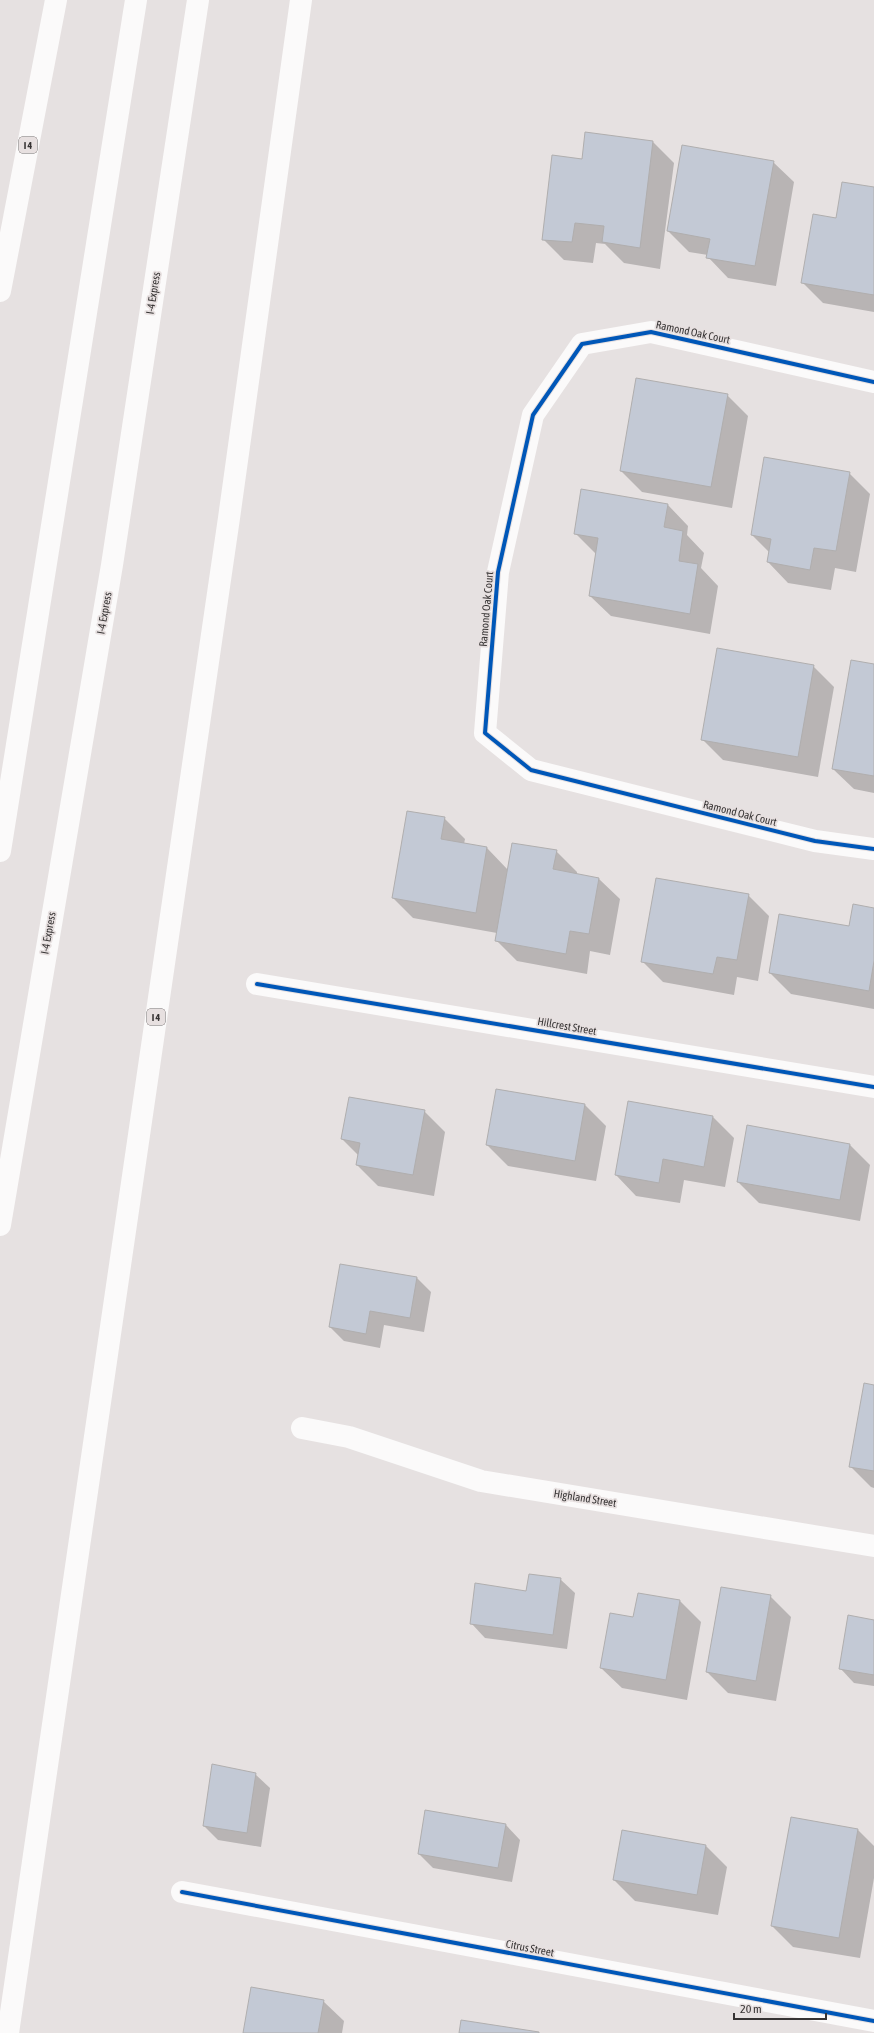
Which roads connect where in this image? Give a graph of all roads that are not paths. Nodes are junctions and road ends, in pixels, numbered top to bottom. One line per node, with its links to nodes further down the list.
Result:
1 (56, 0): 5 (main road, I 4)
2 (136, 0): 8 (main road)
3 (198, 0): 11 (main road, I-4 Express)
4 (301, 0): 16 (main road, I 4)
5 (0, 291)
6 (874, 382): 7 (main road, Ramond Oak Court)
7 (874, 849)
8 (0, 851)
9 (257, 984): 10 (main road, Hillcrest Street)
10 (874, 1087)
11 (0, 1225)
12 (302, 1428): 13 (main road, Highland Street)
13 (874, 1546)
14 (182, 1892): 15 (main road, Citrus Street)
15 (874, 2021)
16 (8, 2033)

